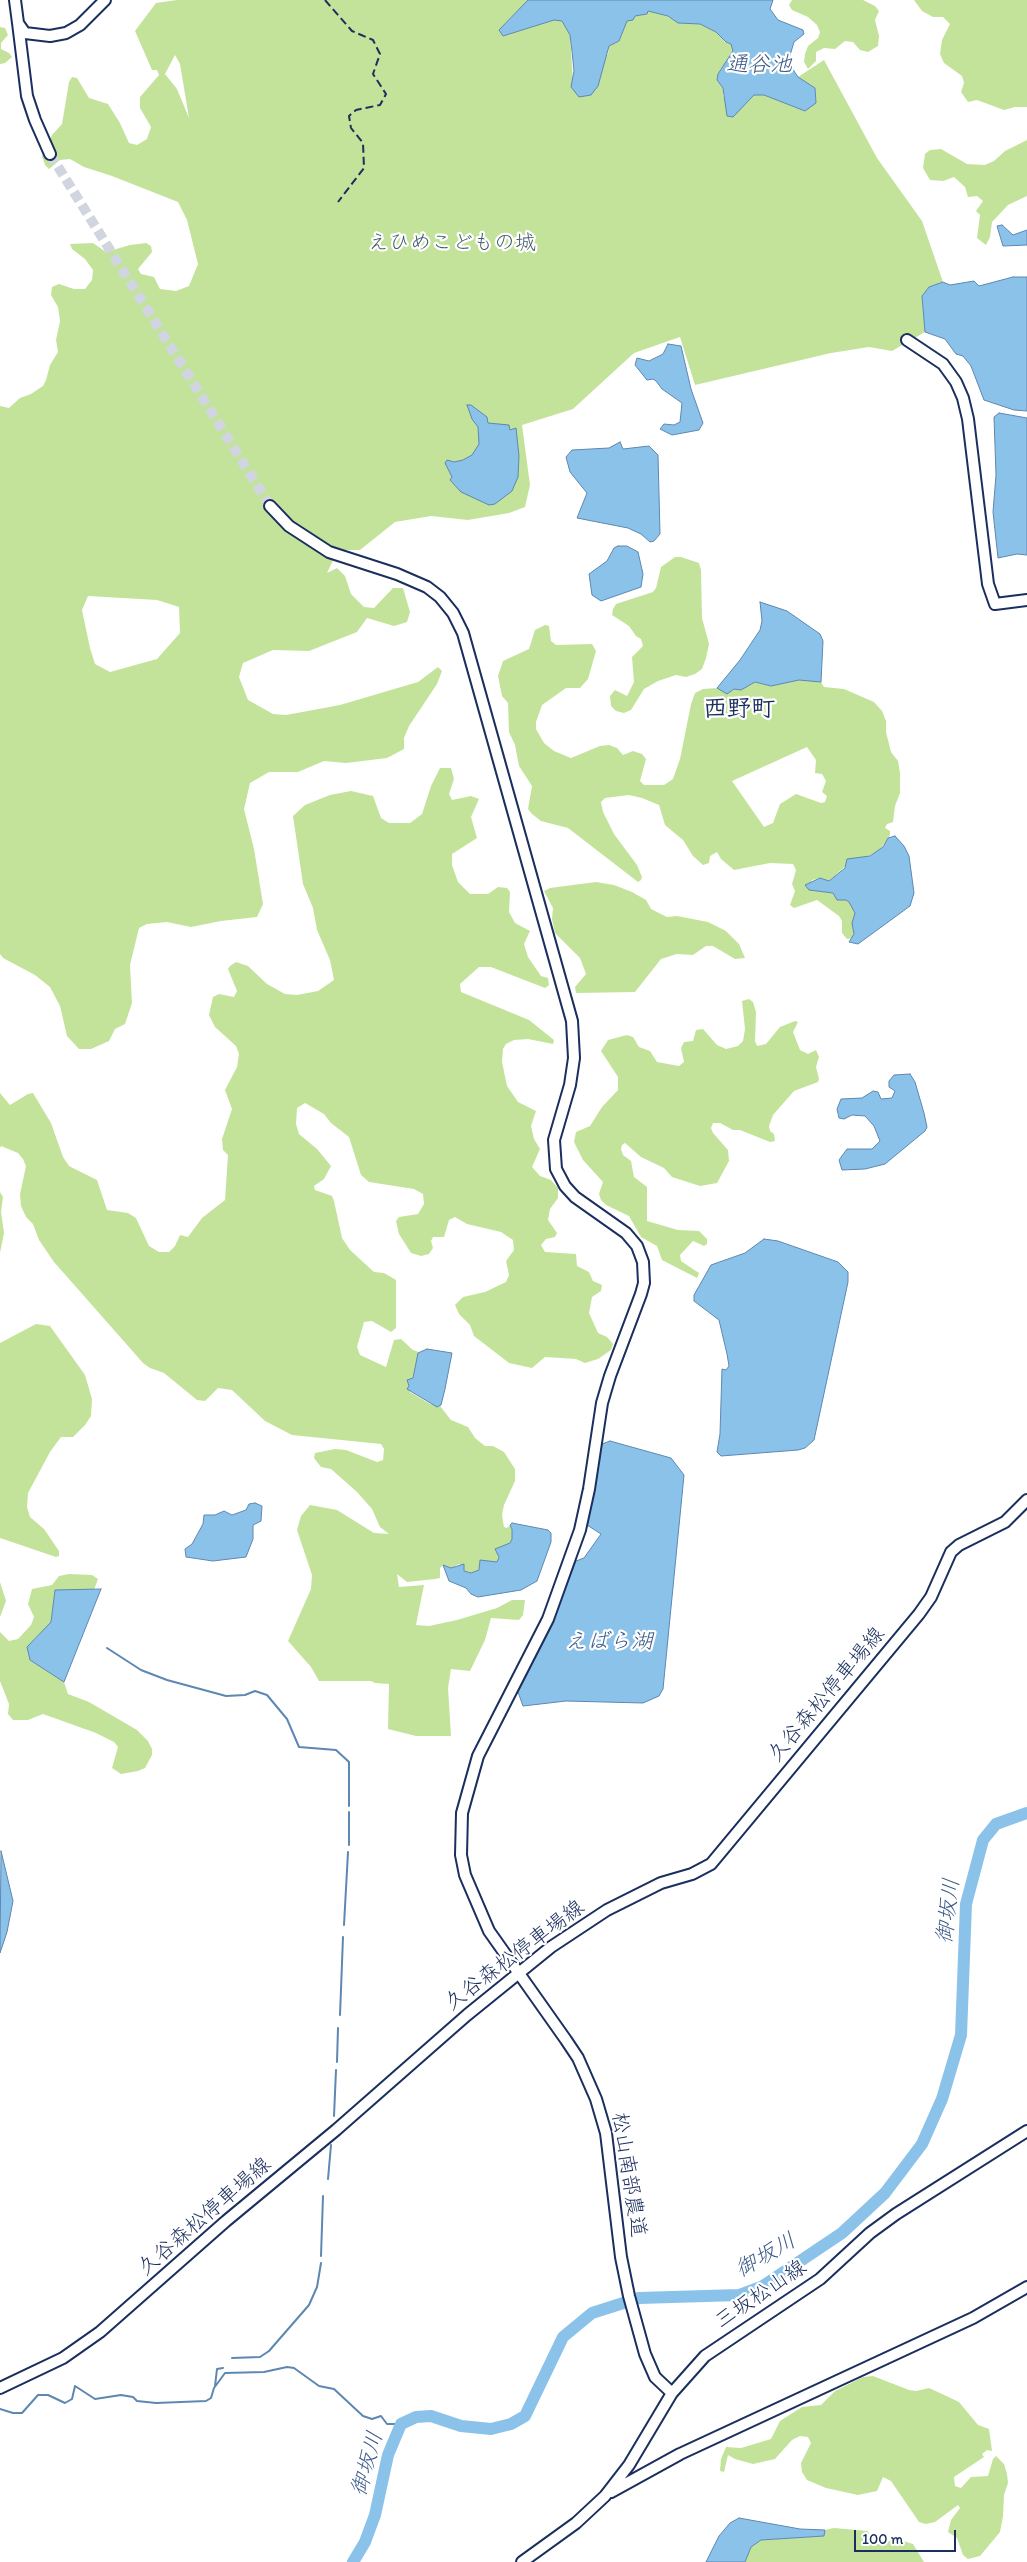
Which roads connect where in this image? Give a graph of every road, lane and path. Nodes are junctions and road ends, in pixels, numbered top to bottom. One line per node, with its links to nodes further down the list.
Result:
1 (15, 0): 3 (street)
2 (105, 0): 3 (street)
3 (18, 23): 4 (street)
4 (50, 154)
5 (907, 340): 7 (street)
6 (270, 506): 9 (street, 松山南部農道)
7 (1027, 600)
8 (1027, 1500): 9 (street, 久谷森松停車場線)
9 (518, 1974): 12 (street, 久谷森松停車場線); 13 (street, 松山南部農道)
10 (1027, 2131): 13 (street, 三坂松山線)
11 (1027, 2287): 15 (street, 三坂松山線)
12 (0, 2388)
13 (672, 2393): 14 (street, 三坂松山線)
14 (630, 2465): 15 (street); 16 (street, 三坂松山線)
15 (640, 2476): 16 (street, 三坂松山線)
16 (605, 2496): 17 (street, 三坂松山線)
17 (522, 2562)

